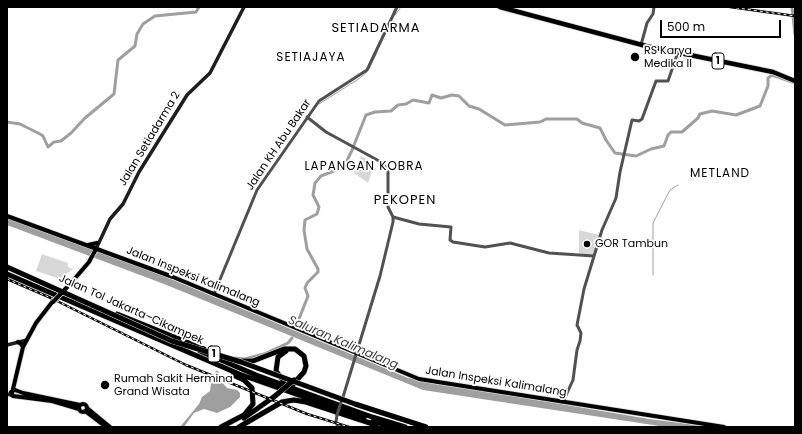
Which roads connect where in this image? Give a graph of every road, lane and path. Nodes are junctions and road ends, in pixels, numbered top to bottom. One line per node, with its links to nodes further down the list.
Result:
1 (244, 7): 12 (main road, Jalan Setiadarma 2)
2 (397, 7): 9 (street, Jalan KH Abu Bakar)
3 (500, 7): 6 (highway, 1)
4 (508, 7): 6 (highway, 1)
5 (654, 7): 6 (street)
6 (641, 44): 7 (highway, 1)
7 (678, 52): 8 (highway, 1); 15 (street)
8 (795, 80)
9 (307, 118): 11 (street); 18 (street, Jalan KH Abu Bakar)
10 (7, 216): 13 (main road, Jalan Inspeksi Kalimalang)
11 (393, 218): 15 (street); 24 (street)
12 (98, 243): 13 (main road); 14 (main road, Jalan Setiadarma 2)
13 (88, 246): 14 (main road, Jalan Inspeksi Kalimalang)
14 (95, 249): 18 (main road, Jalan Inspeksi Kalimalang); 20 (main road, Jalan Setiadarma 2, bridge)
15 (594, 256): 29 (street)
16 (7, 267): 19 (highway, Jalan Tol Jakarta–Cikampek / 1); 40 (highway, 1, bridge); 41 (highway, 1, bridge)
17 (7, 274): 25 (highway, Jalan Tol Jakarta–Cikampek / 1)
18 (214, 294): 24 (main road, Jalan Inspeksi Kalimalang)
19 (112, 312): 26 (highway); 30 (highway, Jalan Tol Jakarta–Cikampek / 1)
20 (27, 340): 21 (main road); 23 (main road); 27 (main road)
21 (18, 342): 22 (main road); 23 (main road)
22 (7, 345)
23 (23, 347): 27 (main road)
24 (357, 355): 29 (main road, Jalan Inspeksi Kalimalang); 36 (street, bridge)
25 (194, 356): 32 (highway); 38 (highway, Jalan Tol Jakarta–Cikampek / 1)
26 (294, 381): 28 (highway, bridge); 30 (highway)
27 (11, 392): 31 (main road)
28 (276, 397): 33 (highway); 34 (highway)
29 (563, 402): 42 (main road, Jalan Inspeksi Kalimalang)
30 (372, 417): 39 (highway, Jalan Tol Jakarta–Cikampek / 1)
31 (109, 427)
32 (221, 427)
33 (228, 427)
34 (233, 427)
35 (239, 427): 37 (highway)
36 (338, 427)
37 (383, 427)
38 (391, 427)
39 (405, 427)
40 (418, 427)
41 (426, 427)
42 (724, 427)

